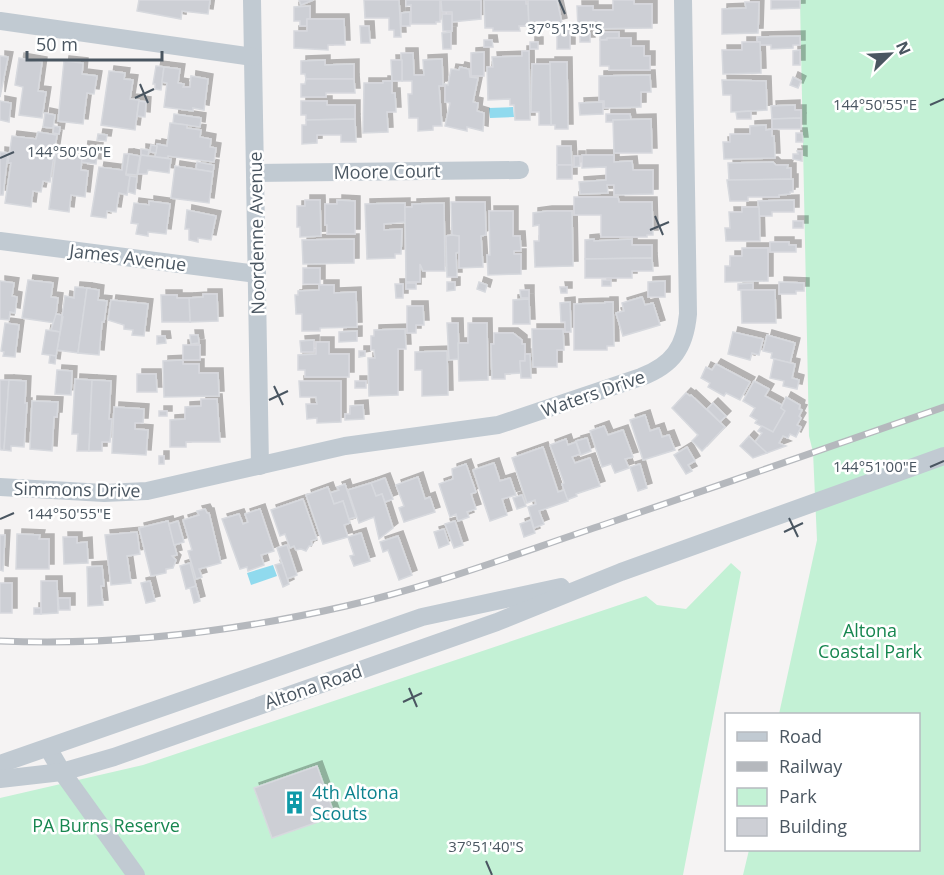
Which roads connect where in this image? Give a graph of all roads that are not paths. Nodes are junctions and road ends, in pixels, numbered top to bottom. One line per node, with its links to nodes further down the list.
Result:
1 (252, 0): 4 (street, Noordenne Avenue)
2 (683, 0): 10 (street, Waters Drive)
3 (0, 21): 4 (street)
4 (253, 57): 6 (street, Noordenne Avenue)
5 (520, 170): 6 (street, Moore Court)
6 (255, 173): 8 (street, Noordenne Avenue)
7 (0, 241): 8 (street, James Avenue)
8 (257, 274): 10 (street, Noordenne Avenue)
9 (944, 456): 12 (street, Altona Road)
10 (260, 466): 11 (street, Simmons Drive)
11 (0, 487)
12 (621, 572): 13 (street, Altona Road); 15 (street, Altona Road)
13 (48, 748): 14 (street, Altona Road); 15 (street)
14 (0, 764)
15 (62, 772): 16 (street, Altona Road); 17 (street)
16 (0, 779)
17 (136, 875)

